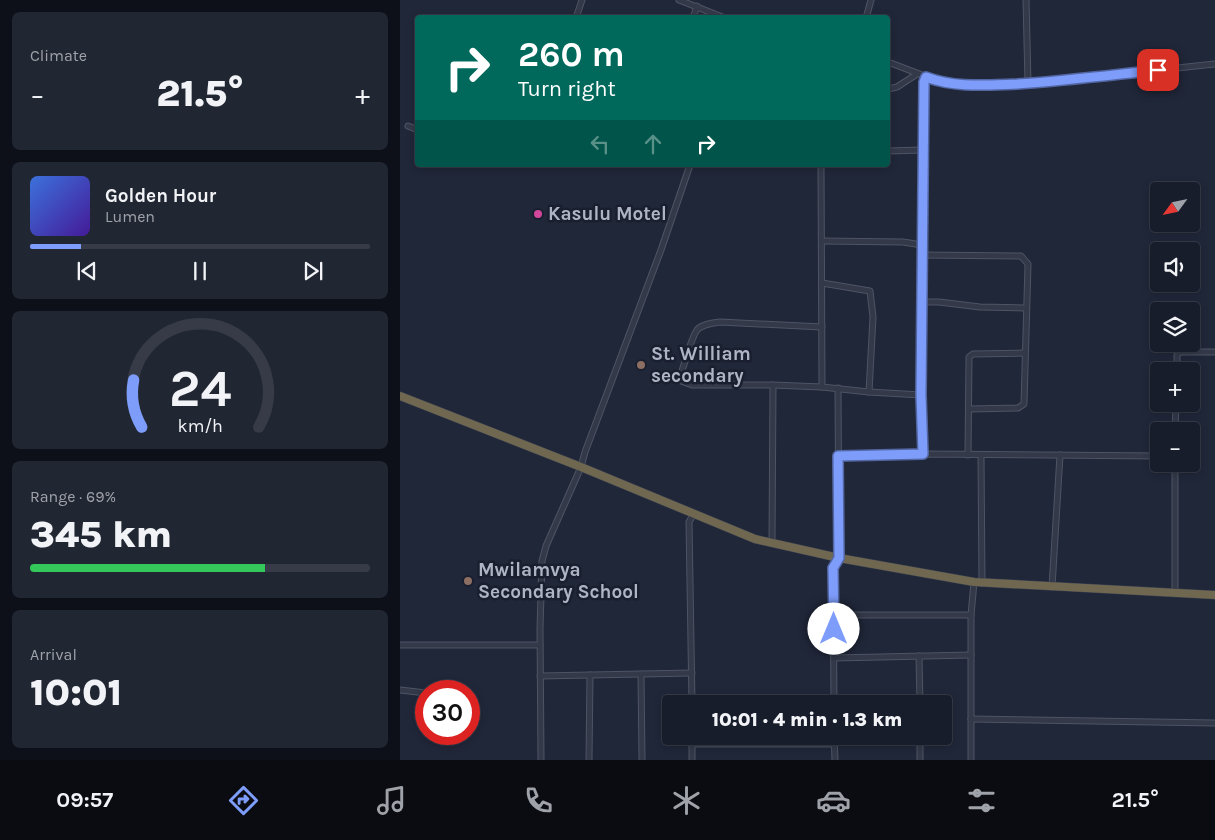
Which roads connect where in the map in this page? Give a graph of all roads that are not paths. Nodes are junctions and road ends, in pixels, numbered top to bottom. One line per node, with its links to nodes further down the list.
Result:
1 (582, 0): 7 (street)
2 (679, 0): 5 (street)
3 (872, 0): 10 (street)
4 (1026, 0): 15 (street)
5 (686, 1): 6 (street)
6 (697, 6): 8 (street); 9 (street)
7 (577, 15)
8 (694, 15)
9 (718, 15)
10 (867, 15)
11 (890, 63): 13 (street)
12 (1215, 64): 15 (street)
13 (917, 74): 14 (street); 16 (street)
14 (926, 77): 15 (street); 19 (street)
15 (1028, 83)
16 (890, 89)
17 (408, 126): 18 (street)
18 (415, 129)
19 (923, 150): 20 (street); 24 (street)
20 (890, 151)
21 (689, 167): 46 (street)
22 (822, 167): 23 (street)
23 (822, 241): 24 (street); 26 (street)
24 (922, 245): 25 (street)
25 (922, 255): 27 (street); 28 (street)
26 (822, 283): 29 (street); 36 (street)
27 (921, 302): 28 (street); 37 (street)
28 (1026, 308): 31 (street)
29 (822, 326): 33 (street); 34 (street)
30 (1215, 352): 32 (street)
31 (1025, 353): 39 (street); 39 (street)
32 (1178, 362)
33 (773, 385): 34 (street); 49 (street)
34 (822, 387): 35 (street)
35 (838, 388): 36 (street); 44 (street)
36 (869, 392): 37 (street)
37 (921, 395): 40 (street)
38 (400, 396): 46 (highway)
39 (969, 409): 41 (street)
40 (923, 454): 41 (street); 44 (street)
41 (968, 455): 42 (street)
42 (981, 455): 43 (street); 51 (street)
43 (1060, 455): 45 (street); 52 (street)
44 (838, 456): 50 (street)
45 (1150, 456)
46 (582, 467): 48 (highway); 58 (street)
47 (1175, 472): 53 (street)
48 (694, 515): 49 (highway); 62 (street)
49 (772, 543): 50 (highway)
50 (839, 558): 51 (highway); 55 (street)
51 (978, 582): 52 (highway); 56 (street)
52 (1052, 587): 53 (highway)
53 (1175, 593): 54 (highway)
54 (1215, 595)
55 (833, 615): 56 (street); 61 (street)
56 (971, 615): 59 (street)
57 (400, 645): 58 (street)
58 (540, 645): 65 (street)
59 (971, 655): 60 (street); 71 (street)
60 (920, 656): 61 (street); 70 (street)
61 (834, 658): 69 (street)
62 (692, 673): 63 (street); 68 (street)
63 (641, 674): 64 (street); 78 (street)
64 (590, 675): 65 (street); 77 (street)
65 (540, 676): 76 (street)
66 (400, 690): 67 (street)
67 (415, 692)
68 (692, 695)
69 (834, 695)
70 (920, 695)
71 (971, 719): 72 (street); 82 (street)
72 (1215, 723)
73 (692, 745): 79 (street)
74 (834, 745): 80 (street)
75 (920, 745): 81 (street)
76 (541, 760)
77 (589, 760)
78 (642, 760)
79 (692, 760)
80 (835, 760)
81 (920, 760)
82 (971, 760)

